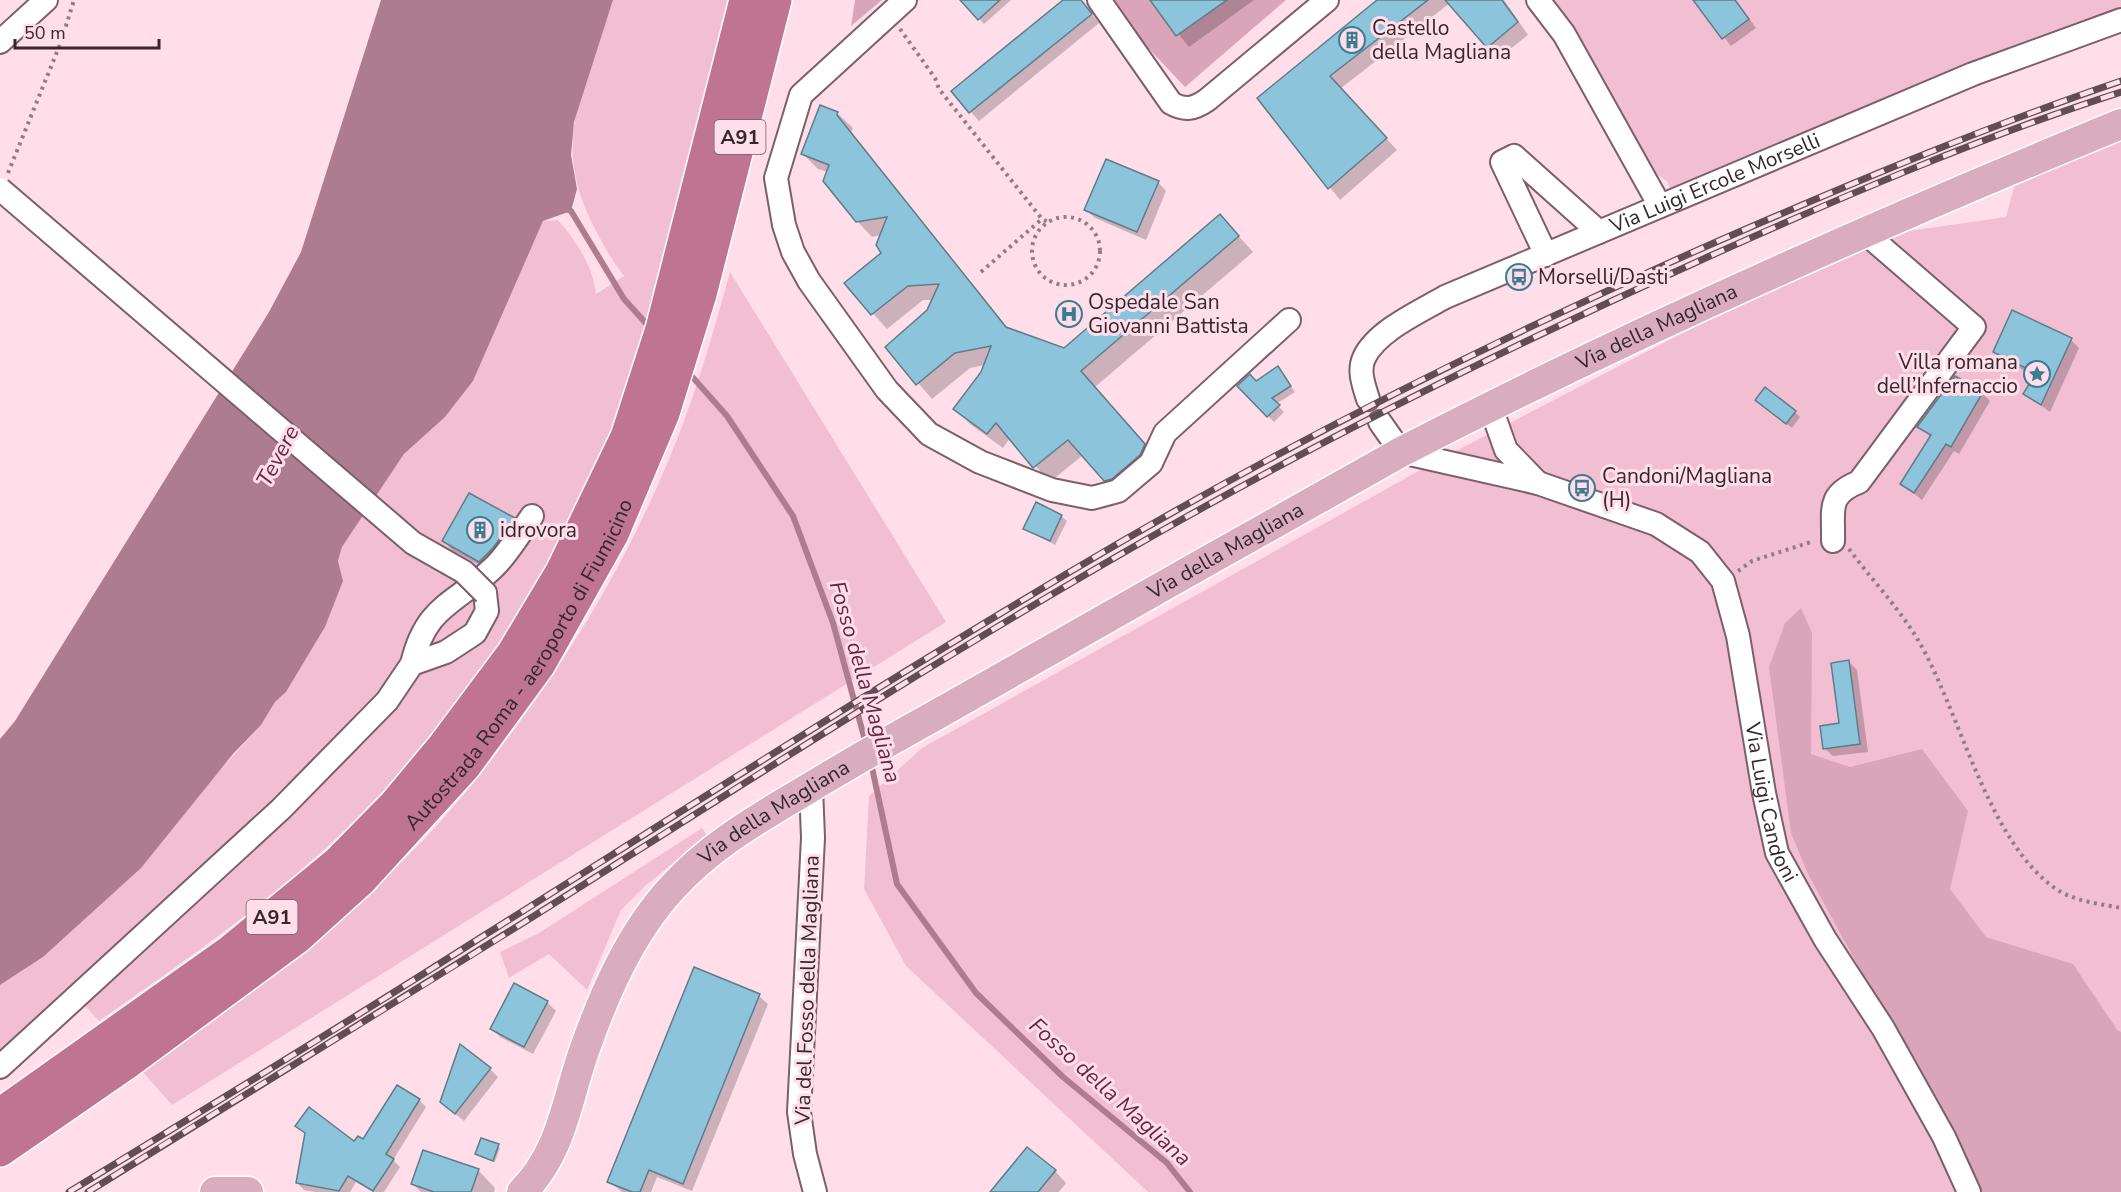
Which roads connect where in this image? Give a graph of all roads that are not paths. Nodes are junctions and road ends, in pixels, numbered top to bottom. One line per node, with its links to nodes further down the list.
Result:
1 (46, 0): 9 (street)
2 (746, 0): 25 (highway, Autostrada Roma - aeroporto di Fiumicino / A91)
3 (775, 0): 25 (highway, Autostrada Roma - aeroporto di Fiumicino / A91)
4 (1099, 0): 5 (street)
5 (1327, 0)
6 (1538, 0): 12 (street)
7 (897, 7): 16 (street)
8 (2121, 20): 12 (street, Via Luigi Ercole Morselli)
9 (0, 42)
10 (2121, 124): 13 (main road, Via della Magliana)
11 (2, 185): 24 (street, bridge)
12 (1660, 206): 14 (street, Via Luigi Ercole Morselli)
13 (1863, 231): 18 (main road, Via della Magliana); 23 (street)
14 (1599, 232): 15 (street, Via Luigi Ercole Morselli); 15 (street)
15 (1546, 255): 17 (street, Via Luigi Ercole Morselli)
16 (1289, 320)
17 (1368, 399)
18 (1490, 405): 20 (main road, Via della Magliana); 21 (street, Via Luigi Candoni)
19 (1380, 422): 20 (street)
20 (1401, 452): 21 (street, Via Luigi Candoni); 26 (main road, Via della Magliana)
21 (1538, 483): 34 (street, Via Luigi Candoni)
22 (532, 516): 24 (street)
23 (1833, 541)
24 (412, 664): 27 (street)
25 (512, 679): 28 (highway, Autostrada Roma - aeroporto di Fiumicino / A91); 29 (highway, Autostrada Roma - aeroporto di Fiumicino / A91)
26 (811, 787): 32 (main road, Via della Magliana); 33 (street, Via del Fosso della Magliana)
27 (0, 1067)
28 (0, 1115)
29 (0, 1150)
30 (214, 1192): 31 (main road)
31 (248, 1192)
32 (522, 1192)
33 (815, 1192)
34 (1969, 1192)

